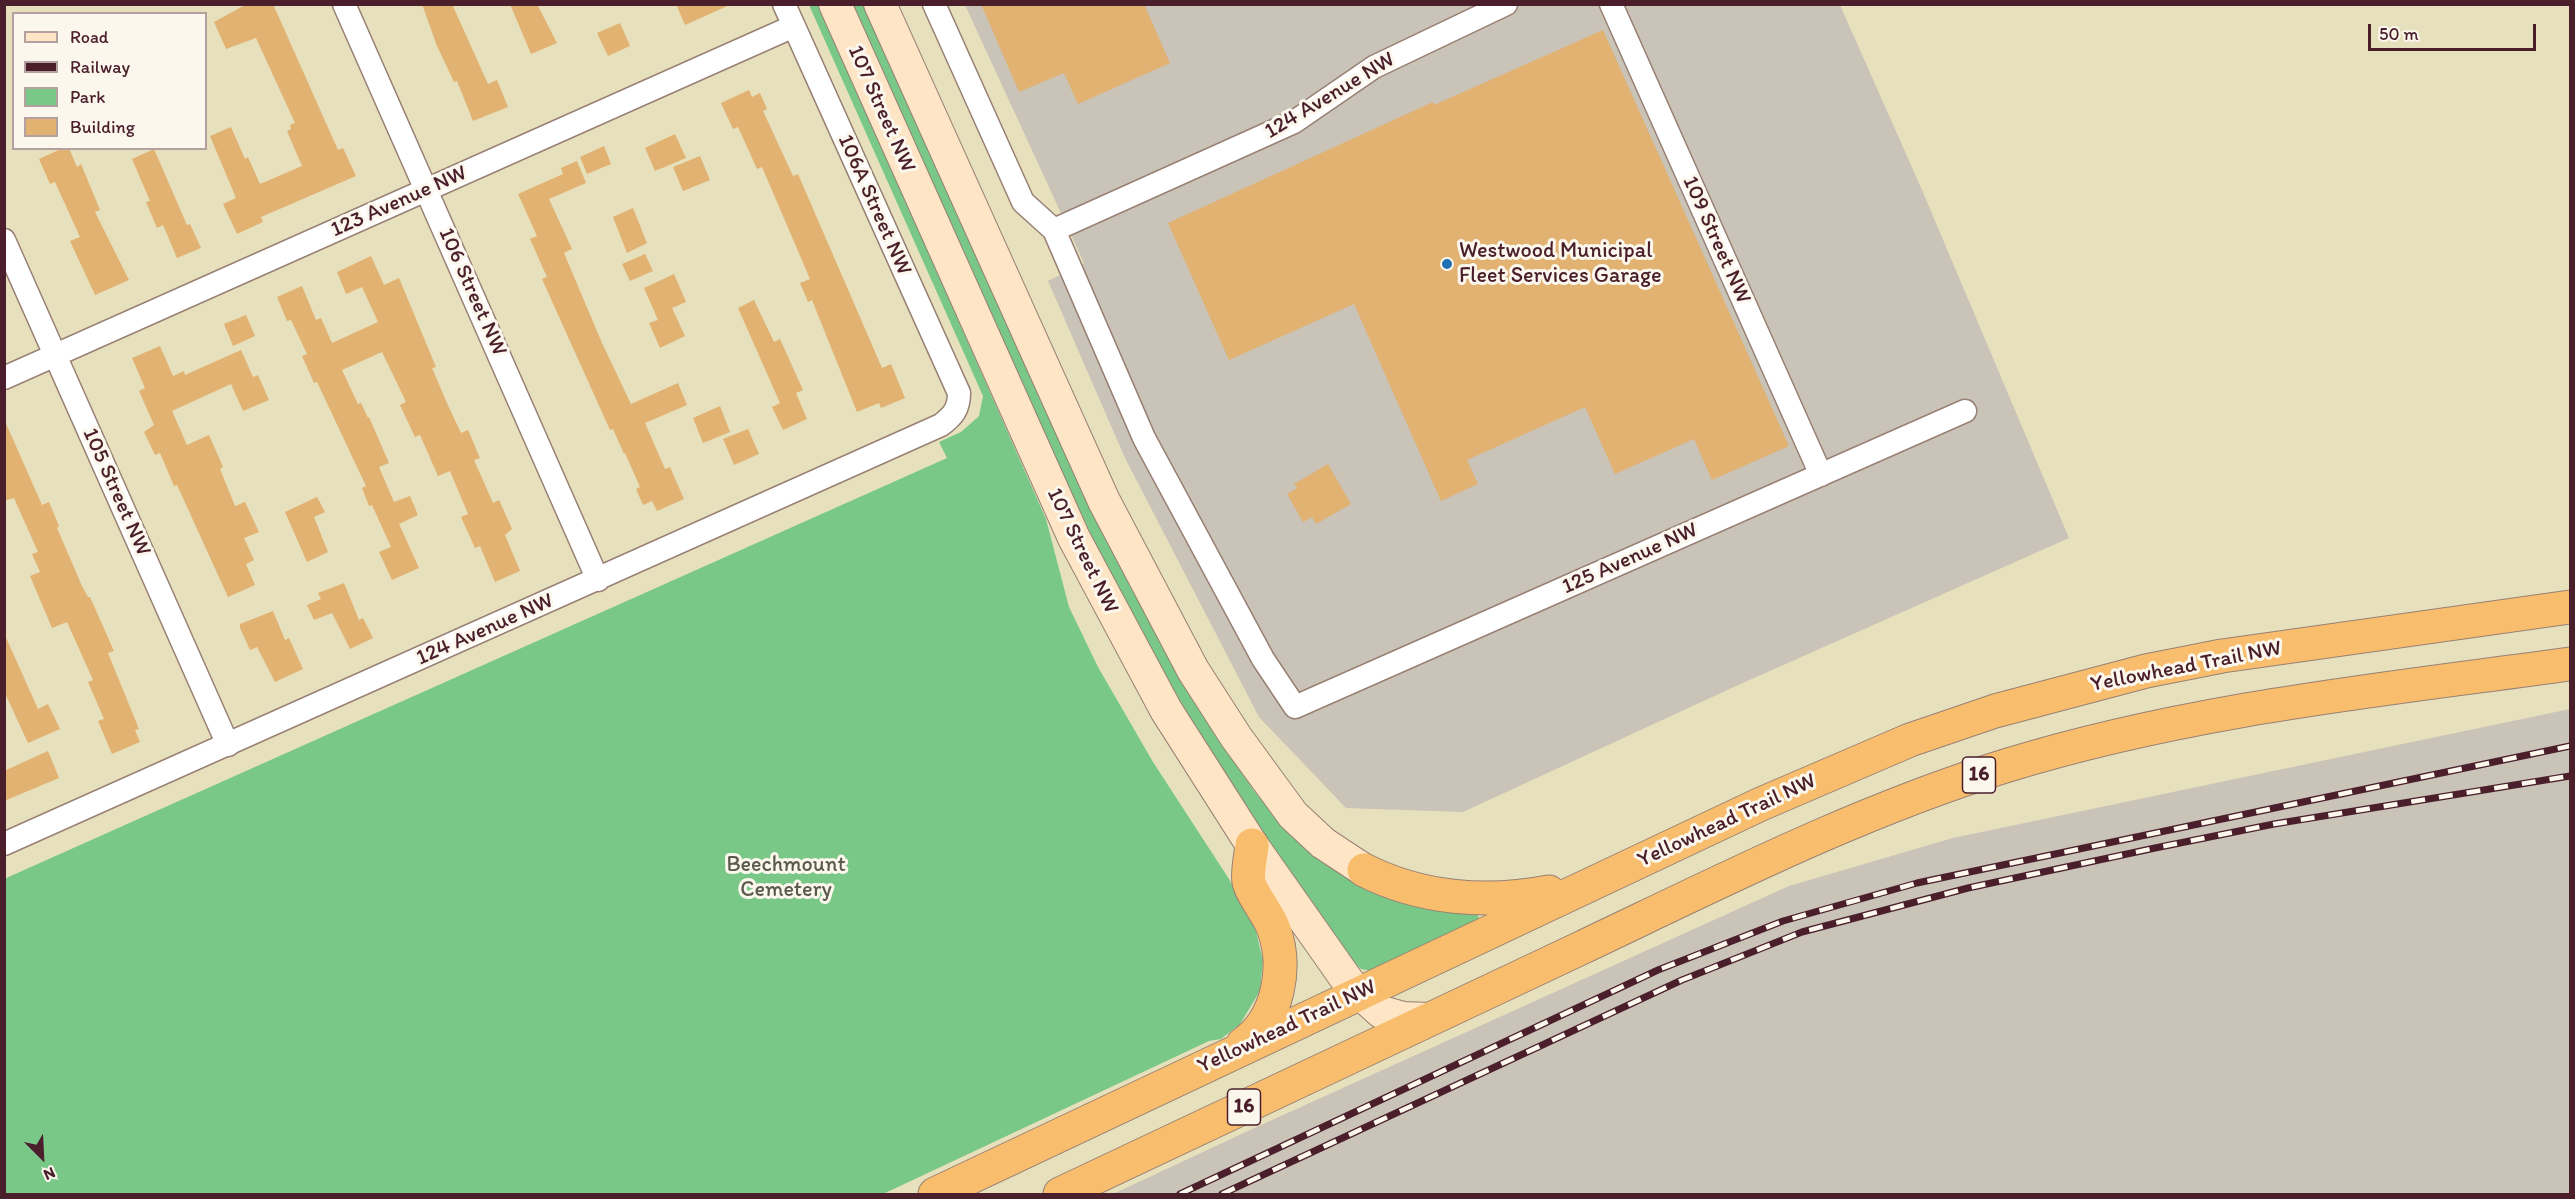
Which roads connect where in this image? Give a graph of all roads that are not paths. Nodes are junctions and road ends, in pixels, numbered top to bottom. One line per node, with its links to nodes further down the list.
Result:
1 (344, 4): 9 (street, 106 Street NW)
2 (784, 4): 8 (street, 106A Street NW)
3 (835, 4): 22 (main road, 107 Street NW)
4 (880, 4): 23 (main road, 107 Street NW)
5 (934, 4): 10 (street)
6 (1506, 4): 10 (street, 124 Avenue NW)
7 (1611, 4): 16 (street, 109 Street NW)
8 (794, 26): 9 (street, 123 Avenue NW); 14 (street, 106A Street NW)
9 (428, 189): 12 (street, 123 Avenue NW); 17 (street, 106 Street NW)
10 (1054, 230): 16 (street, 125 Avenue NW)
11 (4, 240): 12 (street, 105 Street NW)
12 (56, 355): 13 (street, 123 Avenue NW); 20 (street, 105 Street NW)
13 (4, 378)
14 (959, 406): 17 (street, 124 Avenue NW)
15 (1965, 411): 16 (street, 125 Avenue NW)
16 (1821, 475)
17 (598, 580): 20 (street, 124 Avenue NW)
18 (2571, 607): 24 (highway, Yellowhead Trail NW / 16)
19 (2571, 663): 26 (highway, 16)
20 (228, 745): 21 (street, 124 Avenue NW)
21 (4, 844)
22 (1252, 845): 25 (main road, 107 Street NW); 27 (highway)
23 (1364, 870): 24 (highway)
24 (1619, 870): 25 (highway, Yellowhead Trail NW / 16)
25 (1359, 993): 26 (main road, 107 Street NW); 27 (highway, Yellowhead Trail NW / 16)
26 (1429, 1019): 29 (highway, 16)
27 (1225, 1056): 28 (highway, Yellowhead Trail NW / 16)
28 (935, 1194)
29 (1060, 1194)

